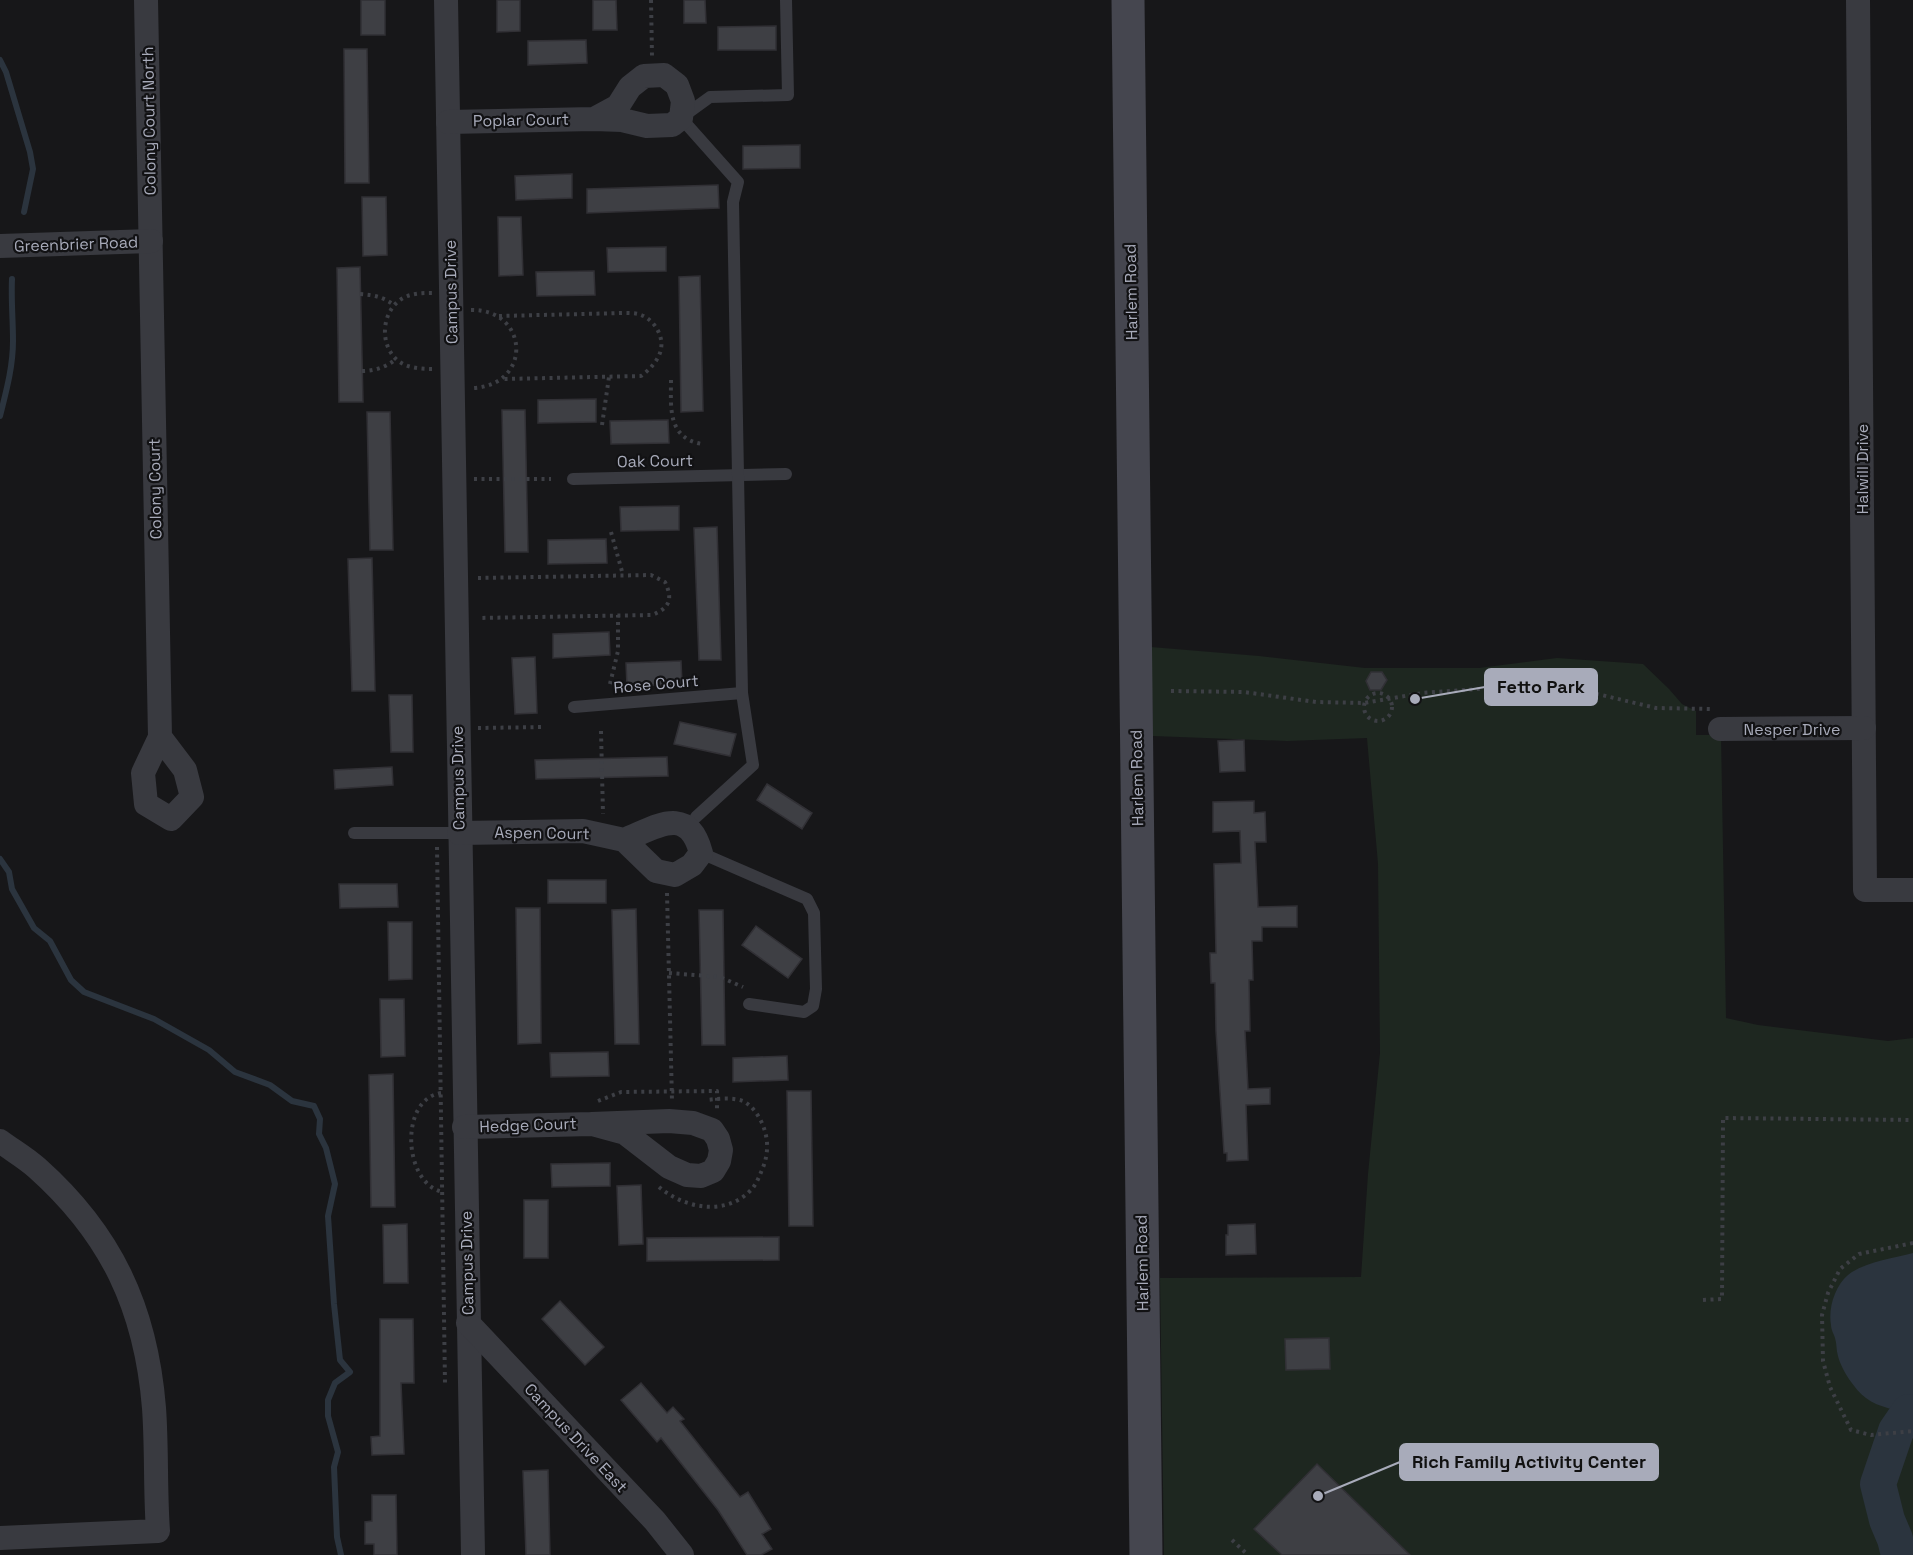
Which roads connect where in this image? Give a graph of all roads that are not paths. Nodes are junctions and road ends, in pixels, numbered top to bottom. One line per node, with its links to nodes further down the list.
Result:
1 (146, 0): 9 (street, Colony Court North)
2 (446, 0): 8 (street, Campus Drive)
3 (786, 0): 6 (lane)
4 (1128, 0): 33 (main road, Harlem Road)
5 (1858, 0): 17 (street, Halwill Drive)
6 (681, 118): 7 (street, Poplar Court); 7 (street, Poplar Court); 12 (lane)
7 (594, 119): 8 (street, Poplar Court)
8 (448, 122): 21 (street, Campus Drive)
9 (151, 241): 10 (street, Greenbrier Road); 18 (street, Colony Court)
10 (0, 246)
11 (786, 474): 12 (lane, Oak Court)
12 (738, 476): 13 (lane, Oak Court); 14 (lane)
13 (573, 479)
14 (742, 693): 15 (lane, Rose Court); 19 (lane)
15 (574, 707)
16 (1720, 719): 17 (street, Nesper Drive)
17 (1864, 728): 24 (street, Halwill Drive)
18 (160, 737)
19 (696, 817)
20 (354, 833): 21 (lane)
21 (459, 833): 22 (street, Aspen Court); 27 (street, Campus Drive)
22 (624, 840): 23 (street); 23 (street)
23 (701, 853): 25 (lane)
24 (1913, 890)
25 (749, 1004)
26 (593, 1113): 26 (street, Hedge Court); 27 (street, Hedge Court)
27 (464, 1127): 29 (street, Campus Drive)
28 (0, 1141): 30 (street)
29 (468, 1323): 31 (street, Campus Drive); 32 (street, Campus Drive East)
30 (0, 1538)
31 (473, 1555)
32 (682, 1555)
33 (1146, 1555)

